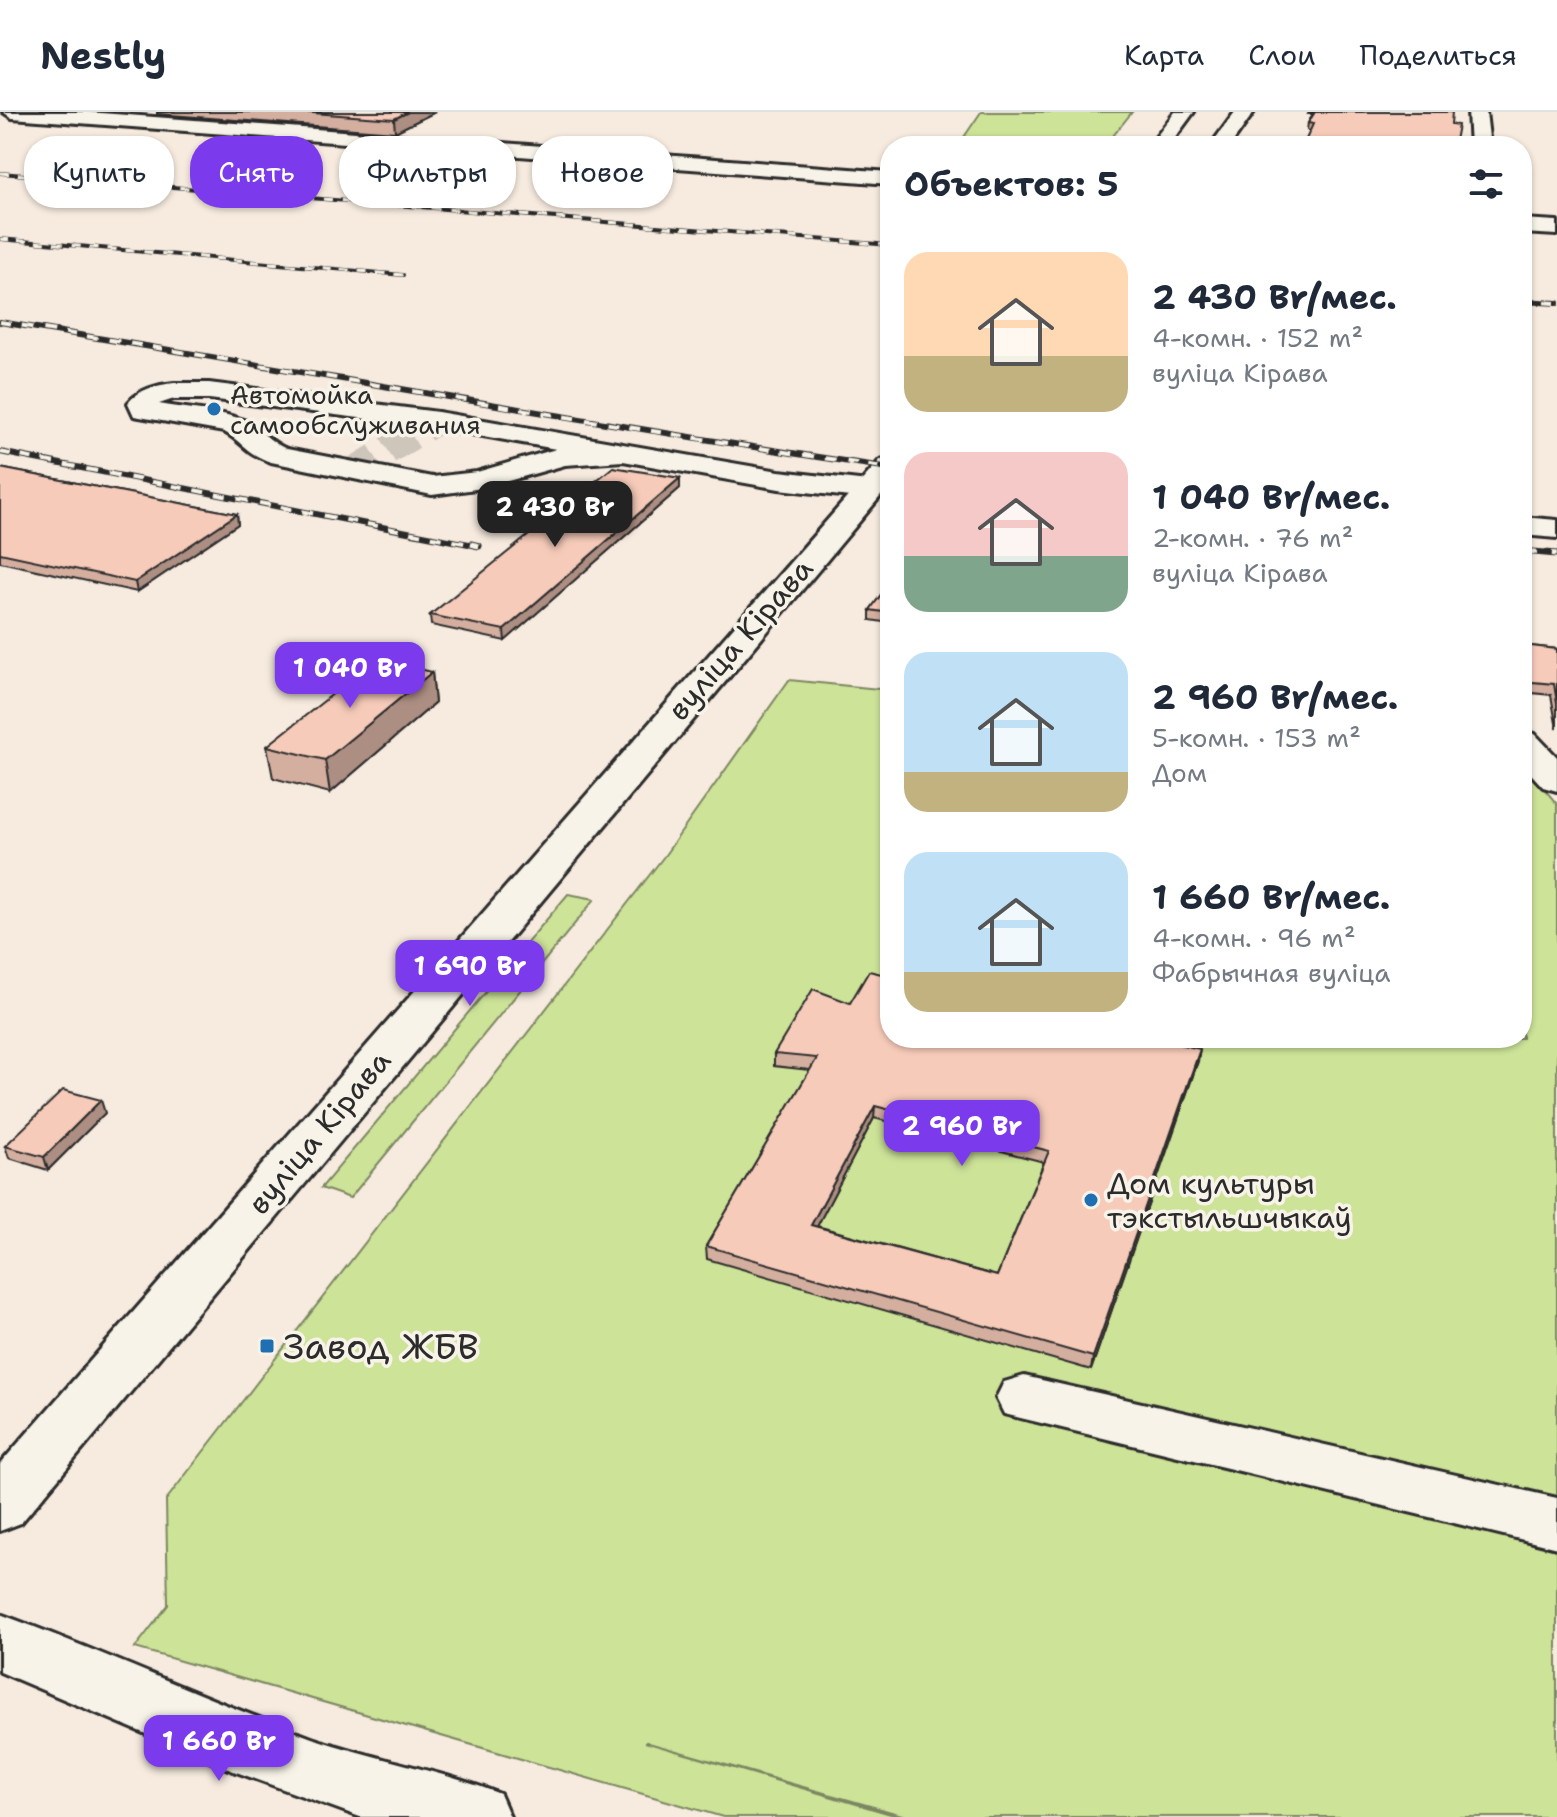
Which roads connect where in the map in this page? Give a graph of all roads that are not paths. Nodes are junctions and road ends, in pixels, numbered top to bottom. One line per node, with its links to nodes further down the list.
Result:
1 (12, 112): 6 (main road)
2 (1185, 112): 7 (main road)
3 (1245, 112): 8 (main road)
4 (1477, 112): 9 (main road)
5 (338, 120): 6 (main road)
6 (314, 135): 10 (main road)
7 (1167, 136)
8 (1227, 136)
9 (1479, 136)
10 (880, 177)
11 (1532, 227): 12 (main road)
12 (1557, 228)
13 (306, 406): 14 (main road); 14 (main road); 15 (main road)
14 (244, 431): 15 (main road)
15 (621, 453): 16 (main road)
16 (879, 478): 22 (main road, вуліца Кірава)
17 (1532, 527): 18 (main road)
18 (1557, 529)
19 (1532, 753): 20 (main road)
20 (1557, 779)
21 (1024, 1398): 23 (main road)
22 (0, 1506)
23 (1557, 1523)
24 (0, 1642): 25 (main road)
25 (475, 1817)

